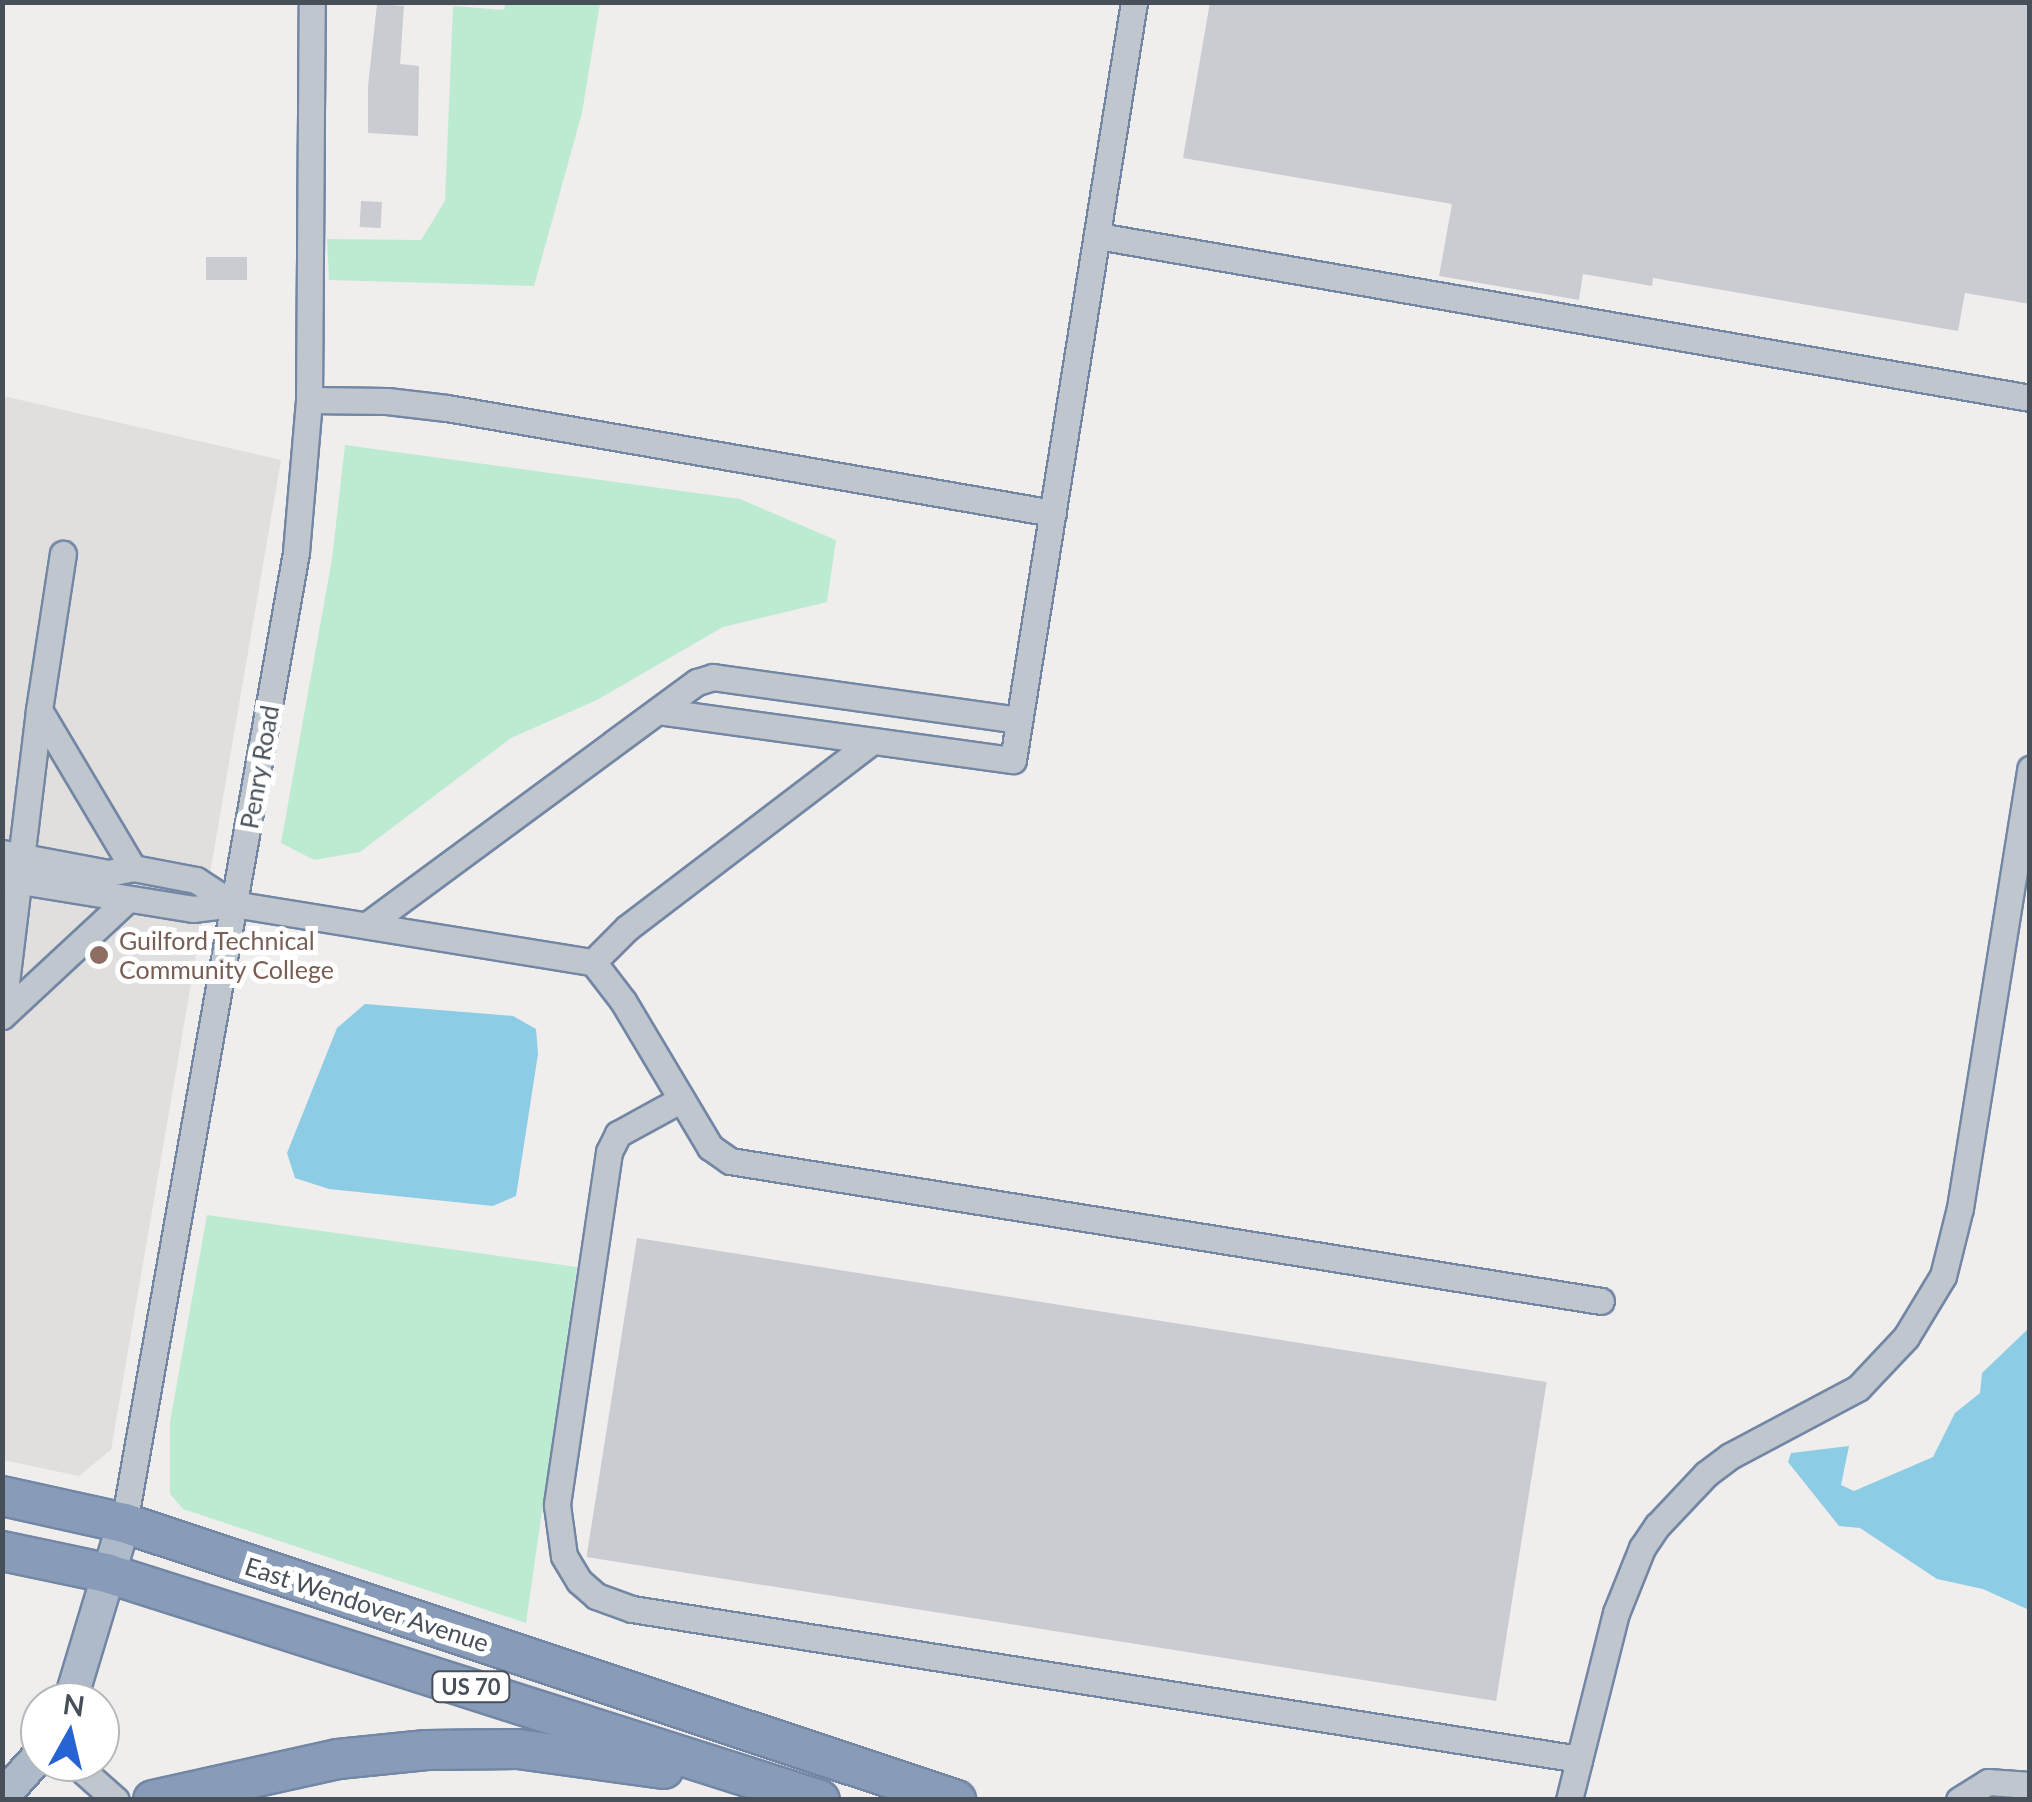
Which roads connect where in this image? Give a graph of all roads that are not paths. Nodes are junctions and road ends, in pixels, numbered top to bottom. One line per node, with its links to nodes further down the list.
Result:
1 (312, 2): 5 (street, Penry Road)
2 (1134, 2): 3 (street)
3 (1098, 236): 4 (street); 6 (street)
4 (2030, 398)
5 (309, 400): 6 (street); 16 (street, Penry Road)
6 (1053, 512): 10 (street)
7 (63, 554): 8 (street)
8 (39, 710): 13 (street); 14 (street)
9 (658, 711): 10 (street); 11 (street); 17 (street)
10 (1018, 720): 11 (street)
11 (870, 743): 18 (street)
12 (2030, 769): 28 (street)
13 (11, 867): 14 (street); 15 (street); 19 (street)
14 (133, 868): 16 (street)
15 (128, 899): 16 (street); 19 (street)
16 (234, 904): 17 (street); 23 (street, Penry Road)
17 (366, 925): 18 (street)
18 (593, 962): 20 (street)
19 (2, 1016)
20 (680, 1100): 21 (street); 28 (street)
21 (1601, 1301)
22 (2, 1496): 23 (highway, East Wendover Avenue / US 70)
23 (124, 1524): 25 (main road); 36 (highway, East Wendover Avenue / US 70)
24 (2, 1551): 25 (highway, East Wendover Avenue / US 70)
25 (114, 1576): 26 (main road); 27 (main road); 33 (highway, East Wendover Avenue / US 70)
26 (77, 1682)
27 (97, 1682)
28 (1579, 1760): 37 (street)
29 (20, 1777): 32 (main road)
30 (96, 1782): 34 (street)
31 (2030, 1785): 38 (street)
32 (2, 1797)
33 (814, 1798): 35 (highway)
34 (116, 1800)
35 (153, 1800)
36 (956, 1800)
37 (1569, 1800)
38 (1959, 1800)

